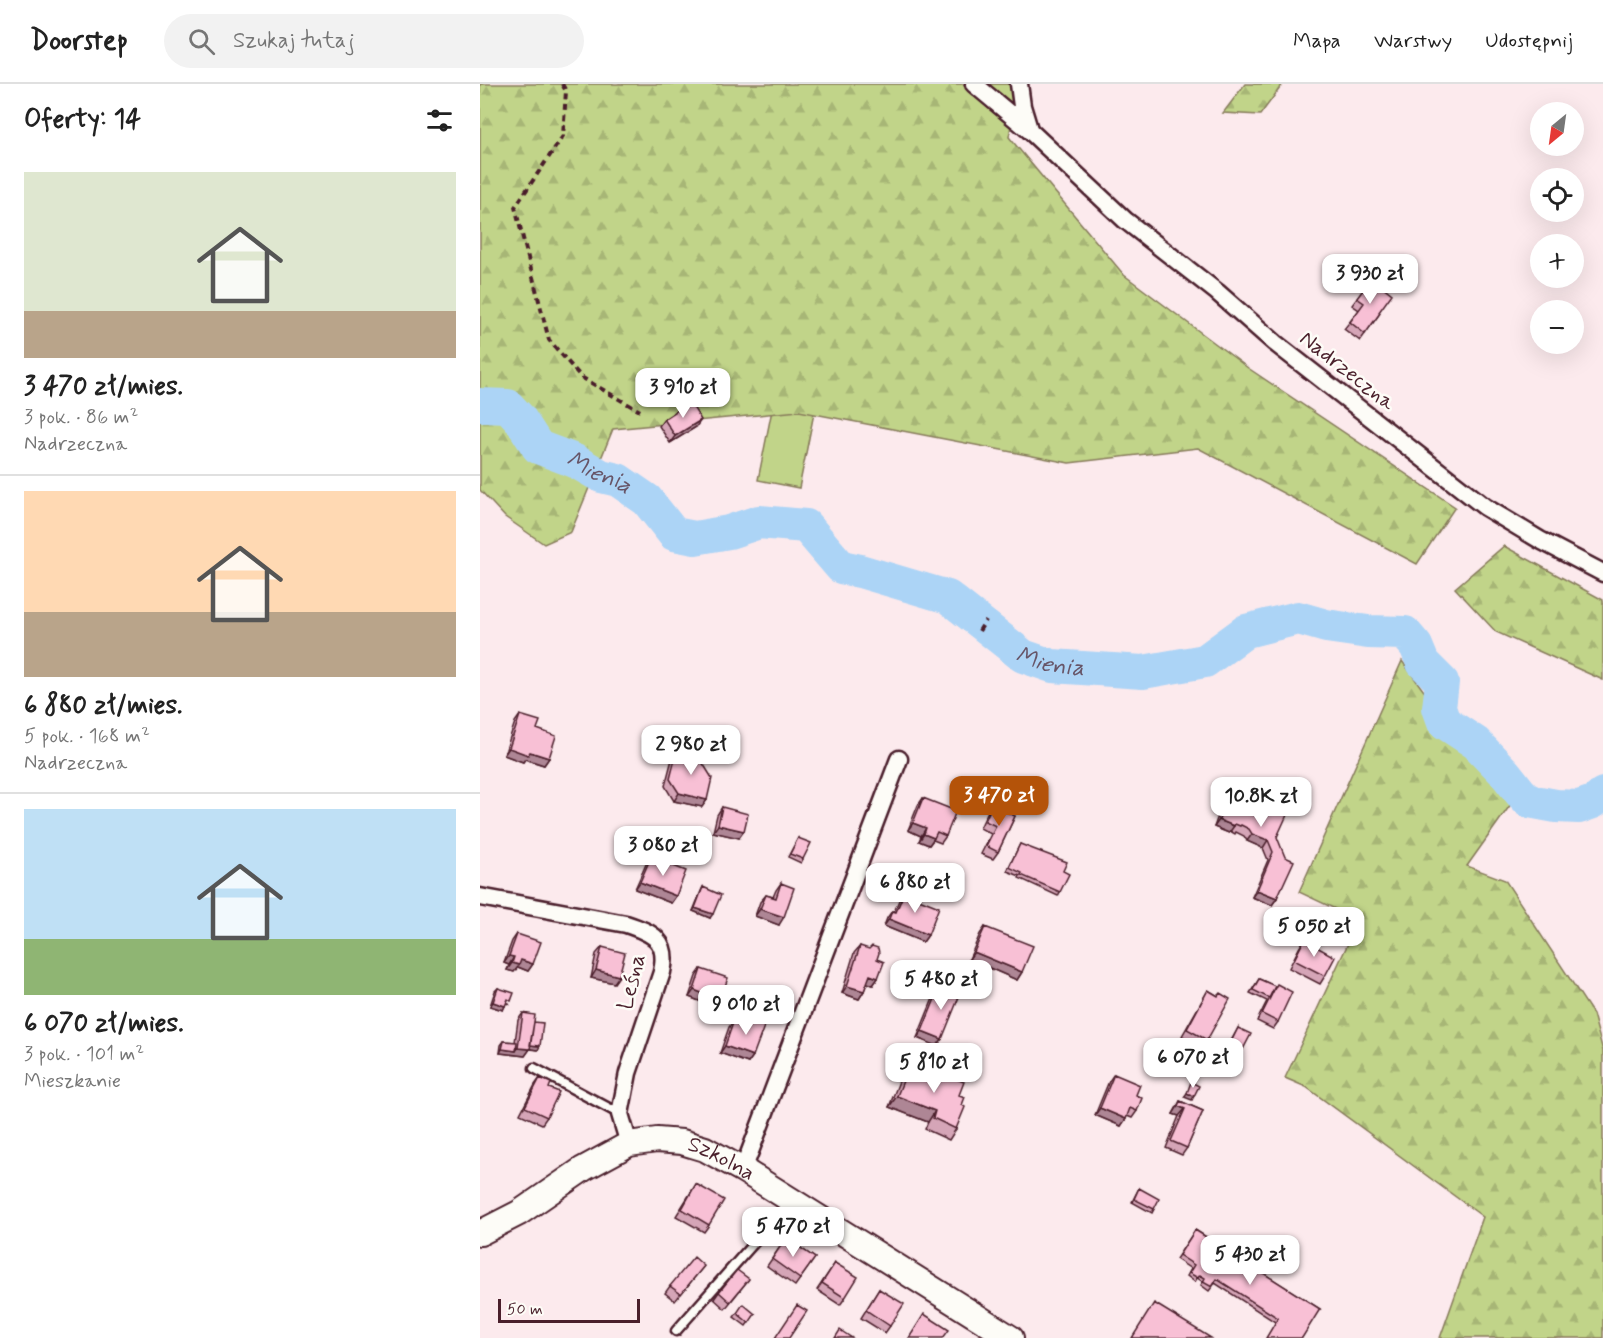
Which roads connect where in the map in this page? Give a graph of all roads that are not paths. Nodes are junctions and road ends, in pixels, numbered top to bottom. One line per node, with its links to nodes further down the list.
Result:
1 (974, 84): 3 (street, Nadrzeczna)
2 (1019, 84): 3 (street)
3 (1029, 130): 4 (street, Nadrzeczna)
4 (1603, 573)
5 (899, 759): 10 (street)
6 (480, 897): 8 (street, Leśna)
7 (534, 1068): 8 (lane)
8 (620, 1114): 9 (street, Leśna)
9 (629, 1144): 10 (street, Szkolna); 12 (street, Szkolna)
10 (743, 1170): 11 (street, Szkolna)
11 (791, 1201): 13 (lane); 14 (street, Szkolna)
12 (480, 1233)
13 (676, 1331)
14 (1011, 1338)

